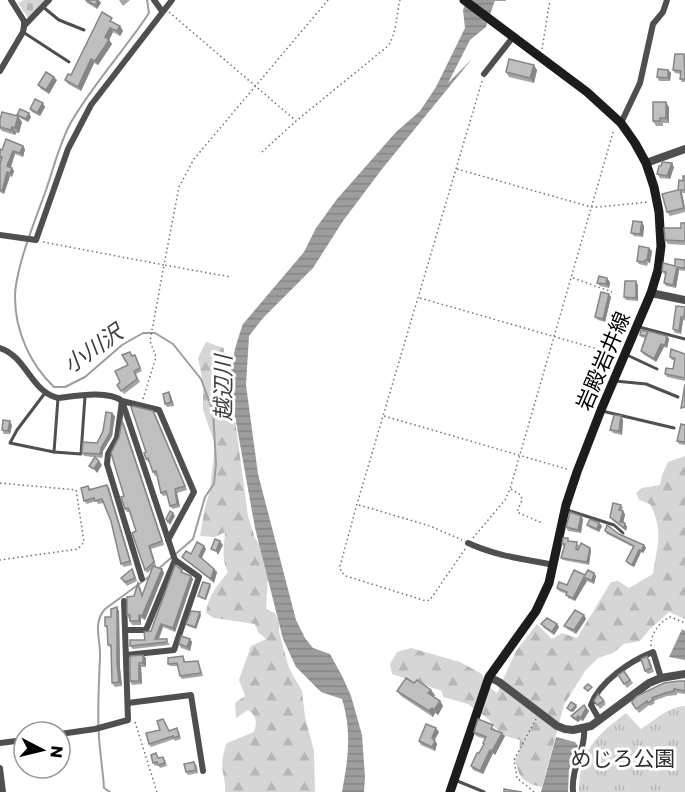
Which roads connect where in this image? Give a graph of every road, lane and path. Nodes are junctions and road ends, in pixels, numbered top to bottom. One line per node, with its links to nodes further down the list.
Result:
1 (11, 0): 12 (street)
2 (49, 0): 10 (street)
3 (154, 0): 11 (street)
4 (172, 0): 11 (street)
5 (328, 0): 19 (path)
6 (400, 0): 20 (path)
7 (464, 0): 14 (main road, 岩殿岩井線)
8 (550, 0): 15 (path)
9 (667, 0): 21 (street)
10 (43, 7): 12 (street); 13 (lane)
11 (164, 10): 19 (path); 29 (street)
12 (24, 29): 16 (lane); 17 (street)
13 (84, 30)
14 (513, 37): 15 (main road, 岩殿岩井線); 18 (street)
15 (540, 57): 21 (main road, 岩殿岩井線)
16 (69, 62)
17 (0, 71)
18 (484, 74): 25 (path)
19 (256, 85): 20 (path); 30 (path)
20 (296, 121): 23 (path)
21 (620, 122): 24 (main road, 岩殿岩井線); 27 (path)
22 (685, 149): 24 (street)
23 (262, 152)
24 (646, 163): 26 (main road, 岩殿岩井線)
25 (456, 169): 27 (path); 35 (path)
26 (658, 202): 27 (path); 34 (main road, 岩殿岩井線)
27 (591, 207): 32 (path)
28 (0, 235): 29 (street)
29 (36, 240): 30 (path)
30 (164, 265): 31 (path); 49 (path)
31 (231, 277)
32 (572, 278): 33 (path); 38 (path)
33 (612, 292)
34 (651, 293): 36 (street); 37 (main road, 岩殿岩井線)
35 (419, 297): 38 (path); 51 (path)
36 (685, 300)
37 (638, 326): 39 (lane); 41 (main road, 岩殿岩井線)
38 (554, 337): 41 (path); 54 (path)
39 (685, 339)
40 (0, 348): 44 (street)
41 (625, 355): 42 (lane); 43 (main road, 岩殿岩井線)
42 (657, 369)
43 (613, 381): 47 (lane); 50 (main road, 岩殿岩井線)
44 (45, 393): 46 (street); 53 (lane)
45 (85, 396): 46 (street); 48 (street); 53 (lane)
46 (58, 398): 53 (lane)
47 (678, 398)
48 (122, 401): 49 (street); 62 (street); 67 (street)
49 (141, 405): 62 (street)
50 (601, 410): 52 (lane); 55 (main road, 岩殿岩井線)
51 (384, 416): 54 (path); 58 (path)
52 (674, 428)
53 (54, 452)
54 (520, 455): 55 (path); 57 (path)
55 (577, 472): 59 (main road, 岩殿岩井線)
56 (0, 483): 65 (path)
57 (510, 489): 60 (path); 63 (path)
58 (357, 504): 63 (path); 63 (path)
59 (565, 510): 61 (lane); 66 (main road, 岩殿岩井線)
60 (542, 523)
61 (623, 533)
62 (168, 540): 64 (street)
63 (468, 543): 66 (street)
64 (175, 560): 70 (street); 72 (street)
65 (0, 561)
66 (554, 565): 74 (main road, 岩殿岩井線)
67 (142, 579)
68 (124, 604): 70 (street)
69 (685, 623): 71 (path)
70 (125, 630): 72 (street)
71 (652, 652): 75 (street); 78 (street)
72 (126, 655): 76 (street)
73 (685, 674): 75 (street)
74 (489, 676): 77 (street); 84 (main road, 岩殿岩井線)
75 (661, 678): 78 (street)
76 (128, 703): 79 (street); 83 (street)
77 (540, 713): 80 (street); 89 (path)
78 (599, 719): 80 (street)
79 (128, 720): 81 (street); 86 (path)
80 (584, 728): 90 (street)
81 (72, 732)
82 (0, 768): 85 (street)
83 (203, 771)
84 (453, 779): 87 (main road, 岩殿岩井線); 88 (lane)
85 (3, 792)
86 (157, 792)
87 (450, 792)
88 (484, 792)
89 (534, 792)
90 (573, 792)

